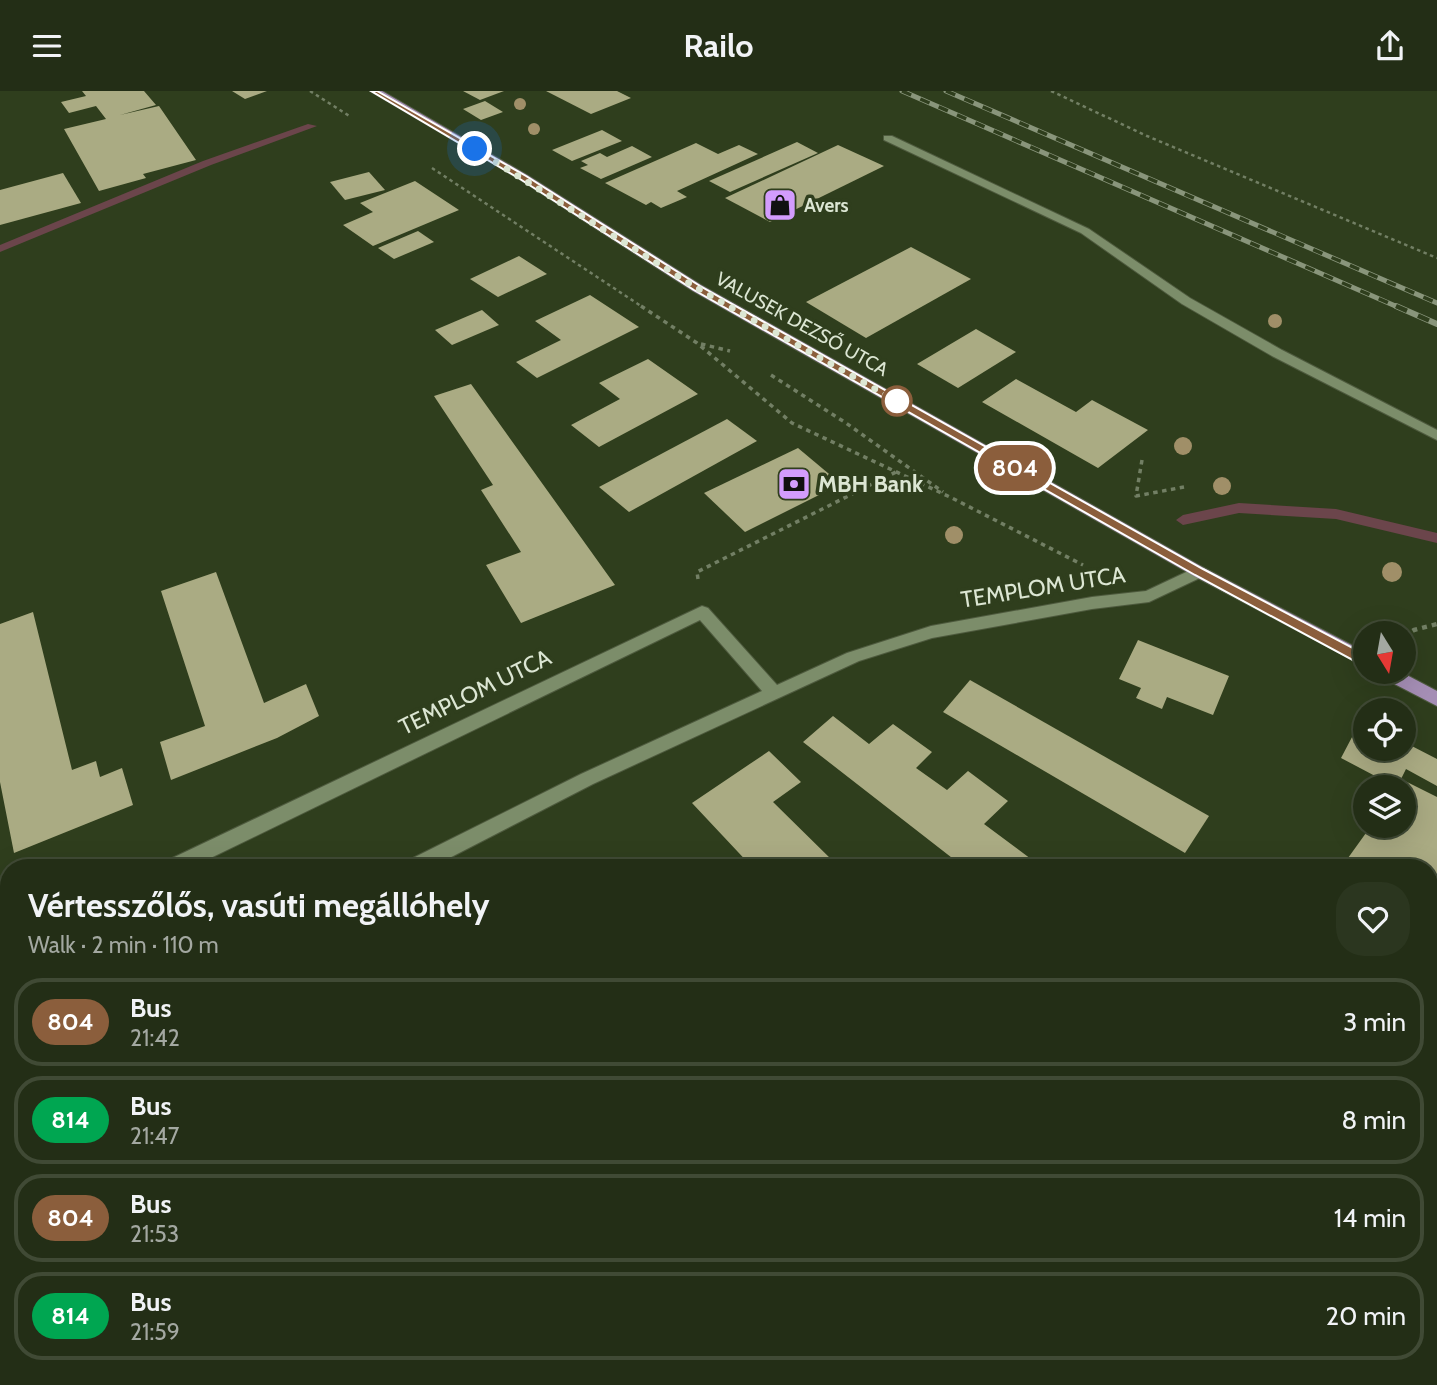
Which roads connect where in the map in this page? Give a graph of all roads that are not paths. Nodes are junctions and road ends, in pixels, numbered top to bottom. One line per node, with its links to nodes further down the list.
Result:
1 (375, 91): 4 (main road, VALUSEK DEZSŐ UTCA)
2 (888, 138): 3 (street)
3 (1437, 436)
4 (1199, 572): 5 (main road, VALUSEK DEZSŐ UTCA); 7 (street, TEMPLOM UTCA)
5 (1353, 654)
6 (1409, 684): 8 (main road)
7 (775, 694): 9 (street, TEMPLOM UTCA); 10 (street, TEMPLOM UTCA)
8 (1437, 699)
9 (190, 859)
10 (430, 859)

